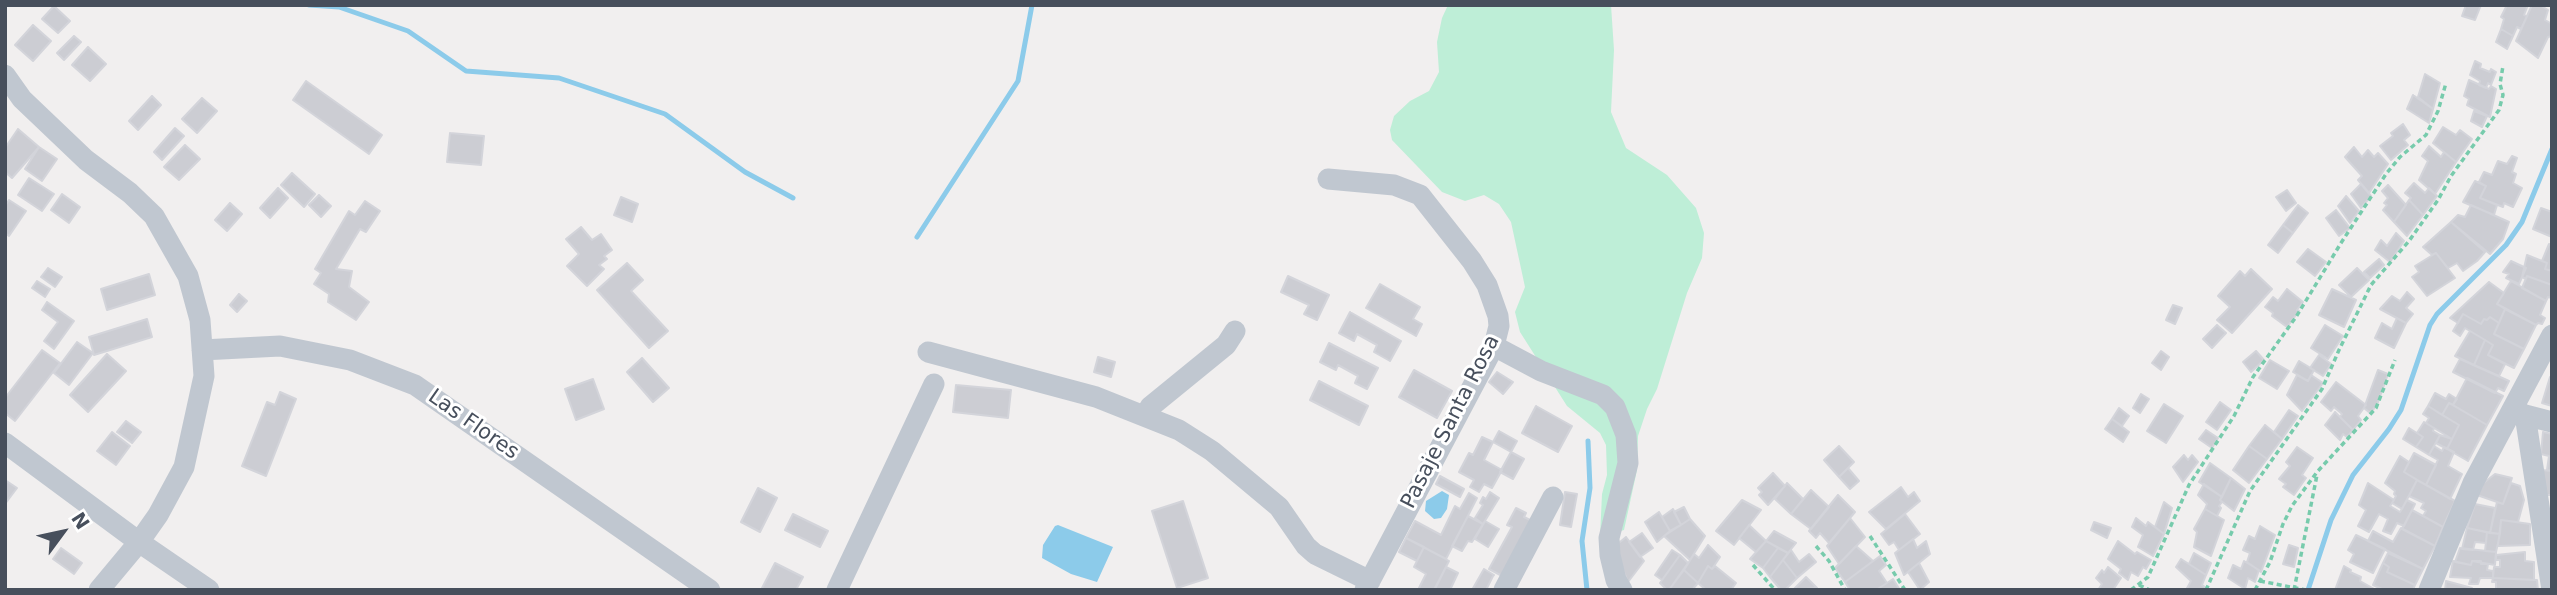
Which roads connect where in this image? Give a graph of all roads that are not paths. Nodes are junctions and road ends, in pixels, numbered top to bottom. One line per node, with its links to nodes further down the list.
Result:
1 (5, 75): 6 (street)
2 (1328, 179): 5 (street, Pasaje Santa Rosa)
3 (1236, 331): 10 (street)
4 (2552, 335): 9 (street)
5 (1494, 346): 15 (street, Pasaje Santa Rosa); 21 (street)
6 (202, 350): 14 (street); 18 (street, Las Flores)
7 (928, 352): 10 (street)
8 (934, 384): 19 (street)
9 (2519, 413): 11 (street); 22 (street); 23 (street)
10 (1145, 416): 15 (street)
11 (2552, 422)
12 (5, 443): 14 (street)
13 (1553, 497): 20 (street)
14 (139, 542): 16 (street); 17 (street)
15 (1368, 585)
16 (99, 590)
17 (208, 590)
18 (710, 590)
19 (837, 590)
20 (1504, 590)
21 (1622, 590)
22 (2429, 590)
23 (2552, 590)

